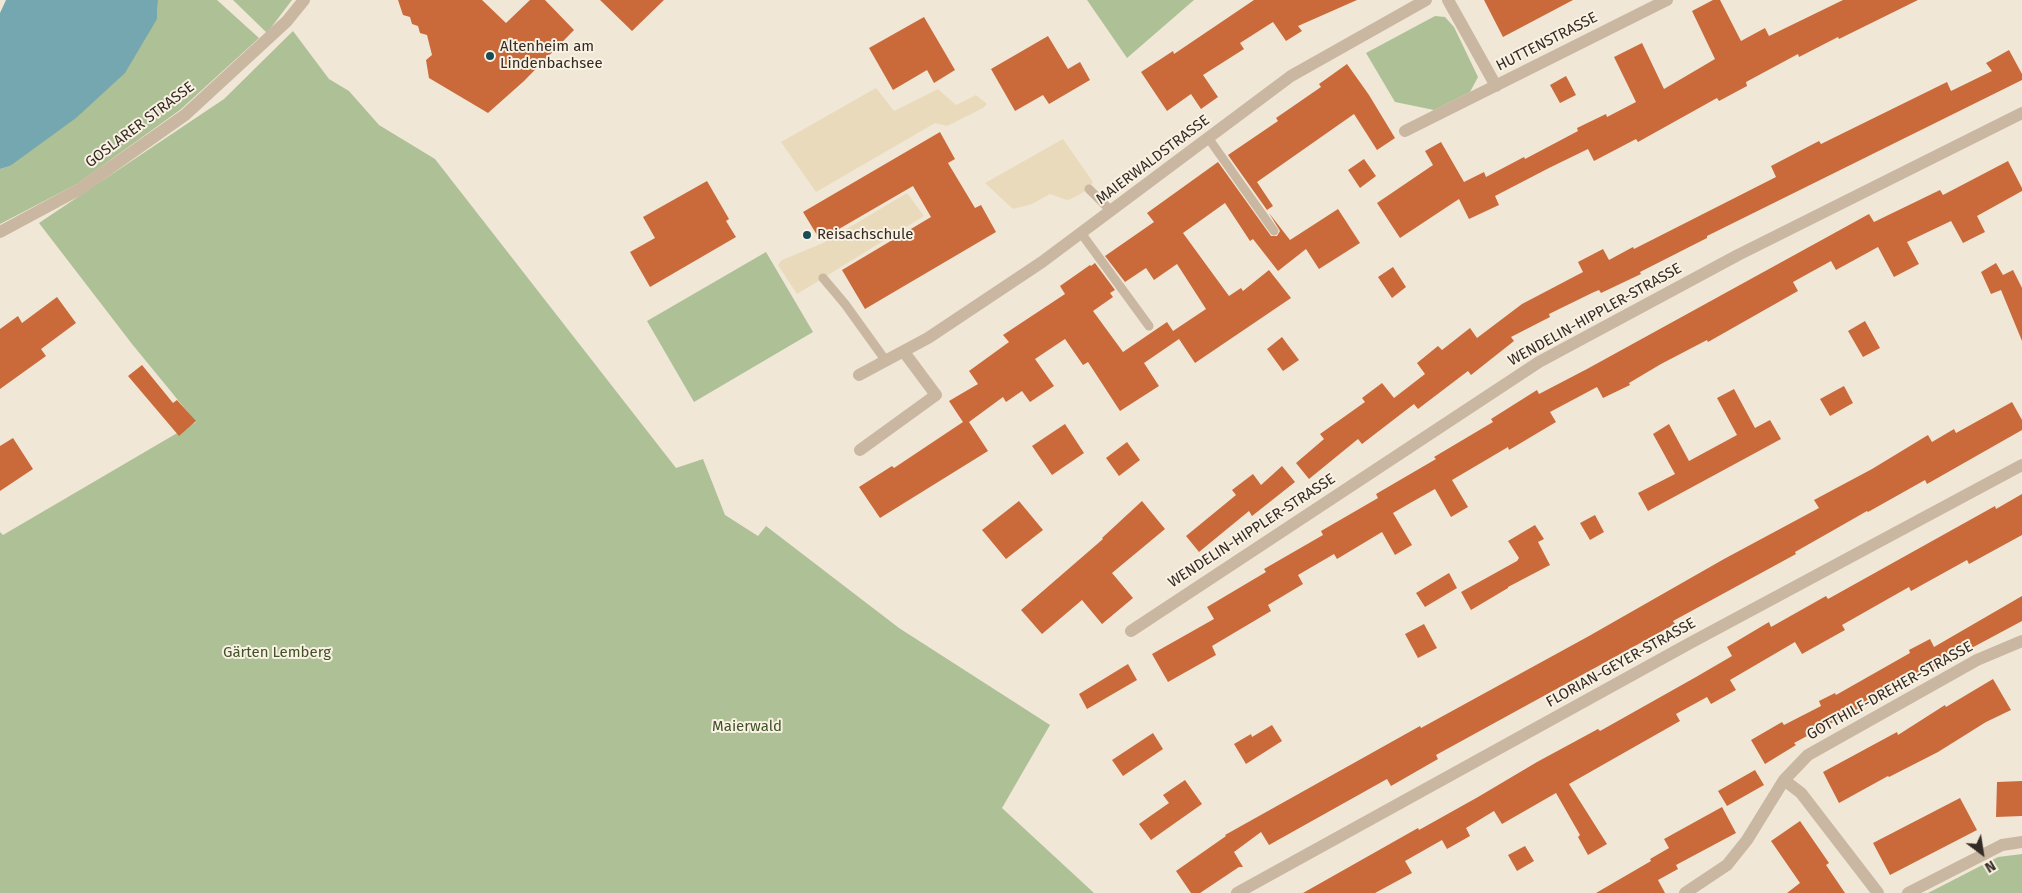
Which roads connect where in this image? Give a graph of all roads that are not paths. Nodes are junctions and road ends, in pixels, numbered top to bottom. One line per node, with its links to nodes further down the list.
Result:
1 (304, 0): 12 (street, GOSLARER STRASSE)
2 (1426, 0): 8 (street, MAIERWALDSTRASSE)
3 (1448, 0): 5 (street, HUTTENSTRASSE)
4 (1667, 0): 5 (street, HUTTENSTRASSE)
5 (1496, 86): 7 (street, HUTTENSTRASSE)
6 (2022, 113): 21 (street, WENDELIN-HIPPLER-STRASSE)
7 (1405, 131)
8 (1209, 139): 10 (street, MAIERWALDSTRASSE); 11 (lane)
9 (1089, 189): 10 (lane)
10 (1111, 211): 13 (street, MAIERWALDSTRASSE)
11 (1274, 231)
12 (0, 232)
13 (1081, 233): 15 (lane); 16 (street, MAIERWALDSTRASSE)
14 (823, 278): 17 (lane)
15 (1149, 326)
16 (904, 352): 17 (street, MAIERWALDSTRASSE); 19 (street)
17 (886, 360): 18 (street, MAIERWALDSTRASSE)
18 (859, 374)
19 (860, 450)
20 (2022, 465): 25 (street, FLORIAN-GEYER-STRASSE)
21 (1131, 631)
22 (2022, 641): 23 (street, GOTTHILF-DREHER-STRASSE)
23 (1784, 780): 26 (street, GOTTHILF-DREHER-STRASSE); 27 (street)
24 (2022, 842): 28 (street)
25 (1237, 893)
26 (1685, 893)
27 (1878, 893)
28 (1908, 893)

